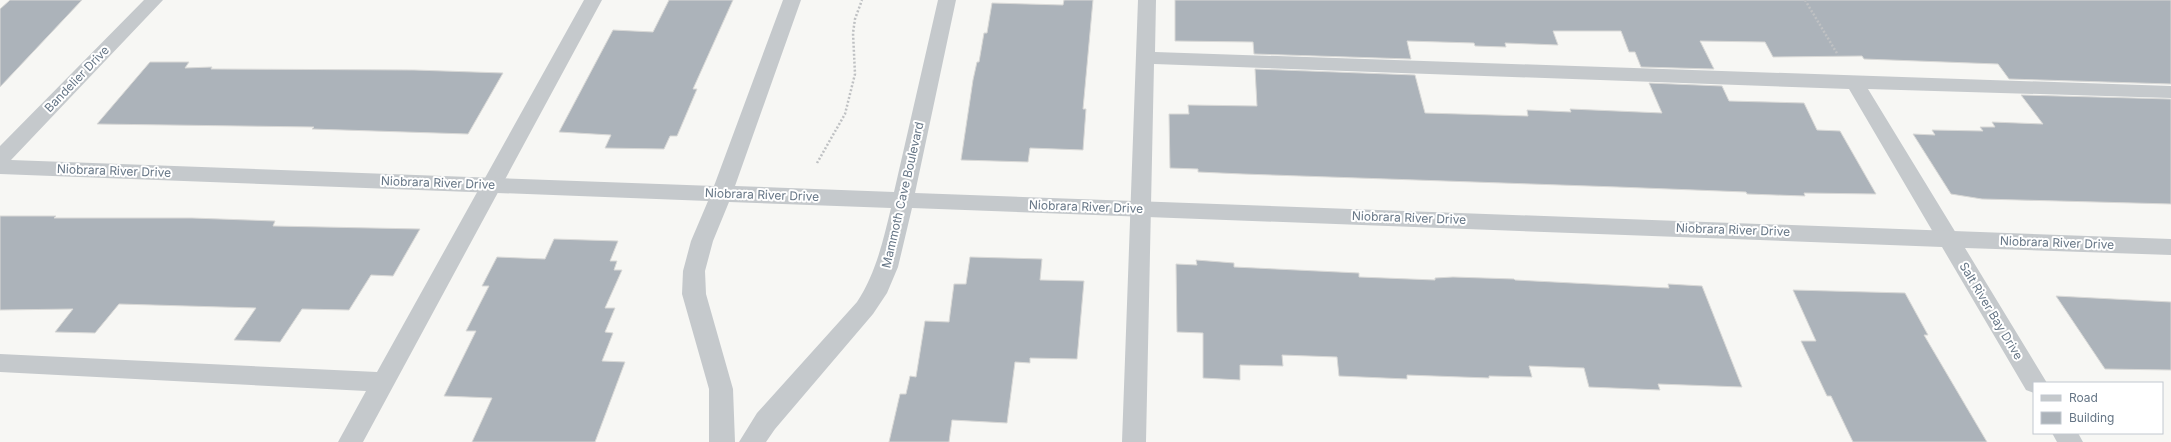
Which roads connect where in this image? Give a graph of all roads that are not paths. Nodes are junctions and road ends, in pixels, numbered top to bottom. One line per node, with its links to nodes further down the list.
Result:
1 (154, 0): 9 (street, Bandelier Drive)
2 (593, 0): 11 (lane)
3 (792, 0): 12 (street)
4 (947, 0): 13 (street, Mammoth Cave Boulevard)
5 (1147, 0): 6 (lane)
6 (1146, 58): 7 (lane); 14 (lane)
7 (1855, 83): 8 (lane); 15 (lane)
8 (2171, 92)
9 (0, 159)
10 (0, 167): 11 (street, Niobrara River Drive)
11 (493, 185): 12 (street, Niobrara River Drive); 18 (lane)
12 (722, 193): 13 (street, Niobrara River Drive); 21 (street)
13 (903, 200): 14 (street, Niobrara River Drive); 22 (street, Mammoth Cave Boulevard)
14 (1140, 209): 15 (street, Niobrara River Drive); 23 (lane)
15 (1948, 238): 16 (street, Niobrara River Drive); 19 (street, Salt River Bay Drive)
16 (2171, 247)
17 (0, 363): 18 (lane)
18 (384, 382): 20 (lane)
19 (2034, 382)
20 (350, 442)
21 (722, 442)
22 (752, 442)
23 (1134, 442)

